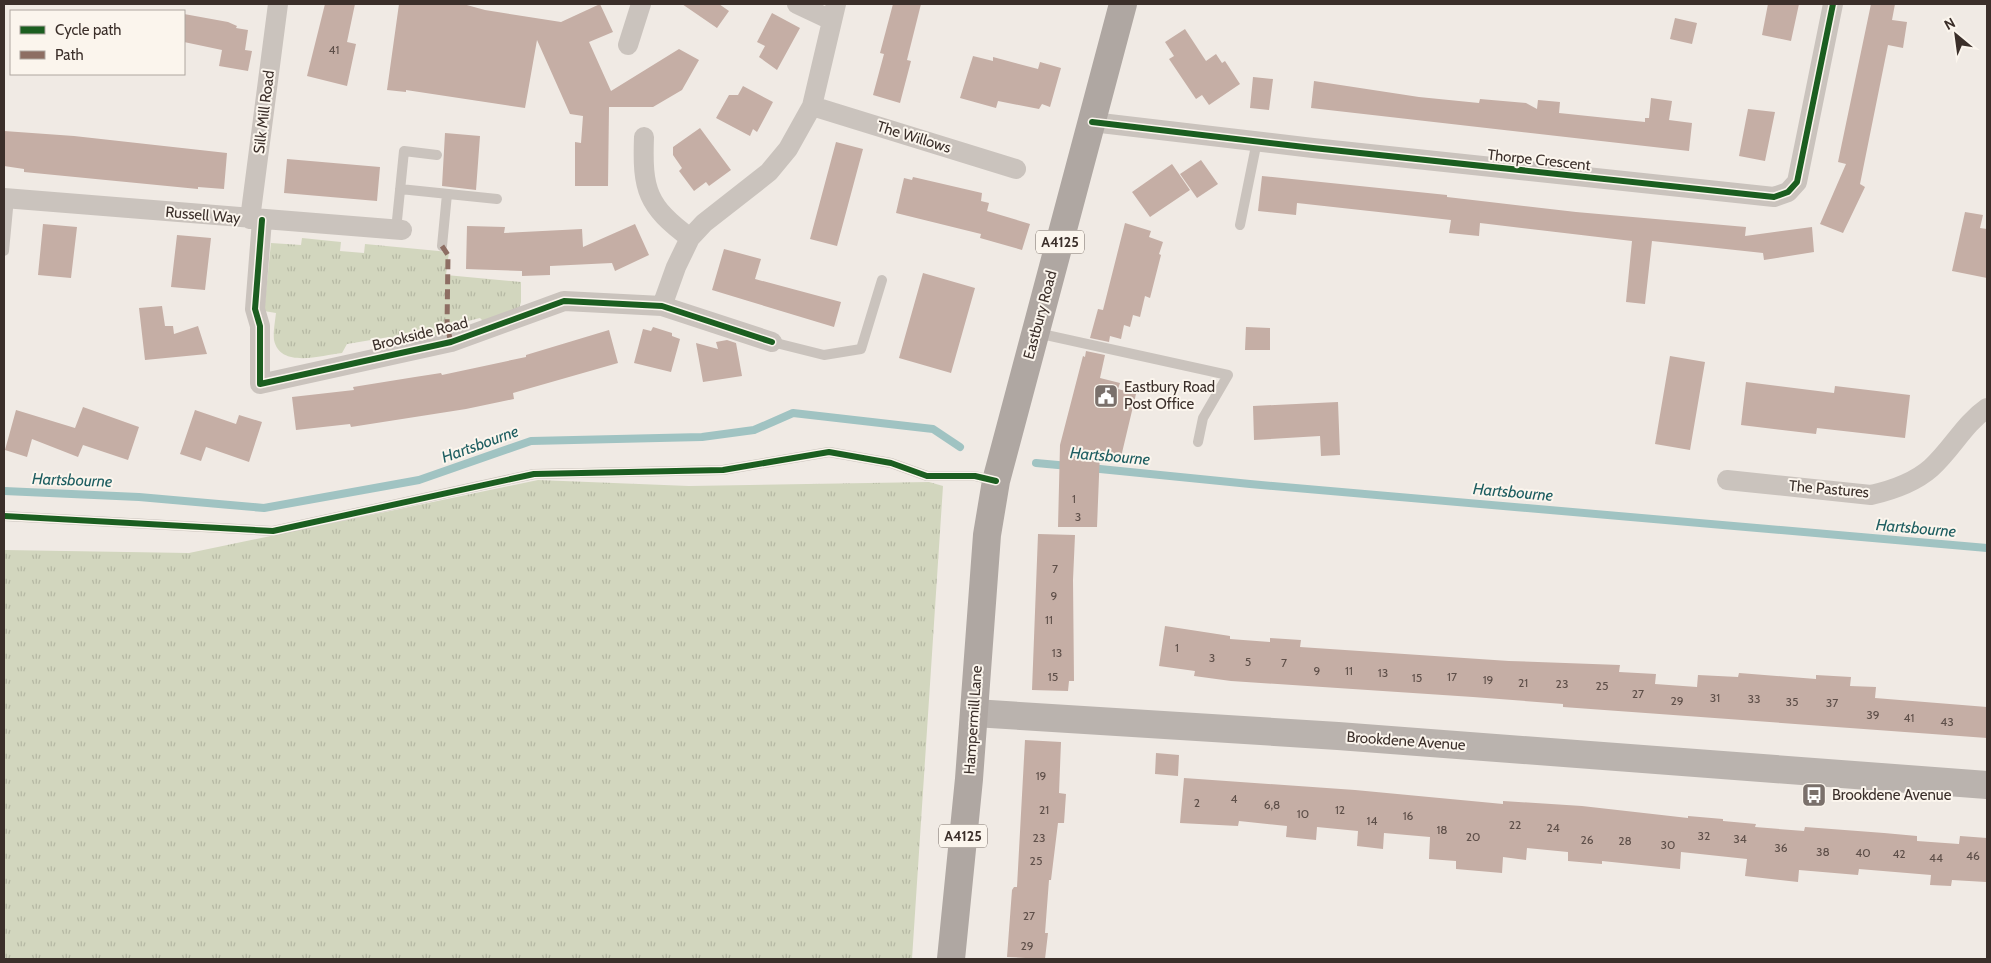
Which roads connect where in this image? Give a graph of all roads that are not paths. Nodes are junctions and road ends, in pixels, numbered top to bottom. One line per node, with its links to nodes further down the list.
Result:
1 (278, 4): 18 (street, Silk Mill Road)
2 (641, 4): 7 (street)
3 (798, 4): 6 (street)
4 (1124, 4): 9 (main road, Eastbury Road / A4125)
5 (1833, 4): 11 (street, Thorpe Crescent)
6 (834, 12): 8 (street)
7 (628, 45)
8 (812, 106): 13 (street, The Willows); 21 (street)
9 (1092, 122): 11 (street, Thorpe Crescent); 26 (main road, Eastbury Road / A4125)
10 (644, 137): 21 (street)
11 (1257, 141): 19 (lane)
12 (437, 155): 14 (lane)
13 (1016, 169)
14 (400, 189): 15 (lane); 20 (lane)
15 (448, 194): 17 (lane); 22 (lane)
16 (7, 198): 18 (street, Russell Way); 23 (lane)
17 (497, 199)
18 (256, 220): 20 (street, Russell Way); 25 (street, Brookside Road)
19 (1240, 226)
20 (399, 230)
21 (690, 238): 25 (street)
22 (442, 246)
23 (4, 251)
24 (882, 280): 27 (lane)
25 (662, 306): 27 (street, Brookside Road)
26 (1036, 333): 29 (lane); 31 (main road, Eastbury Road / A4125)
27 (772, 342)
28 (1987, 408): 30 (street, The Pastures)
29 (1198, 442)
30 (1728, 480)
31 (996, 481): 32 (lane); 33 (main road, Hampermill Lane / A4125)
32 (4, 516)
33 (974, 714): 34 (main road, Brookdene Avenue); 35 (main road, Hampermill Lane / A4125)
34 (1987, 784)
35 (951, 959)

